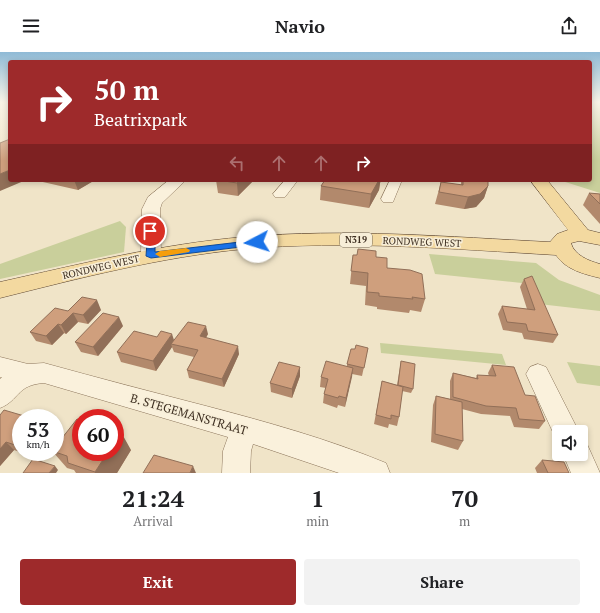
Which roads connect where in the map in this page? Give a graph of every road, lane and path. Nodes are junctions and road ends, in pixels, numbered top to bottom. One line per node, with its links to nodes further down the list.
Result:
1 (176, 182): 9 (street)
2 (290, 182): 5 (street)
3 (395, 182): 6 (street)
4 (540, 182): 7 (main road)
5 (280, 194)
6 (388, 199)
7 (591, 237): 8 (main road)
8 (561, 250): 9 (main road, RONDWEG WEST / N319); 10 (main road)
9 (151, 256): 11 (main road, RONDWEG WEST / N319)
10 (600, 271)
11 (0, 290)
12 (0, 367): 13 (street, B. STEGEMANSTRAAT)
13 (28, 374): 15 (street); 17 (street, B. STEGEMANSTRAAT)
14 (538, 374): 16 (street)
15 (0, 397)
16 (563, 425)
17 (244, 429): 19 (street); 20 (street, B. STEGEMANSTRAAT)
18 (580, 461): 21 (street)
19 (236, 473)
20 (376, 473)
21 (586, 473)

